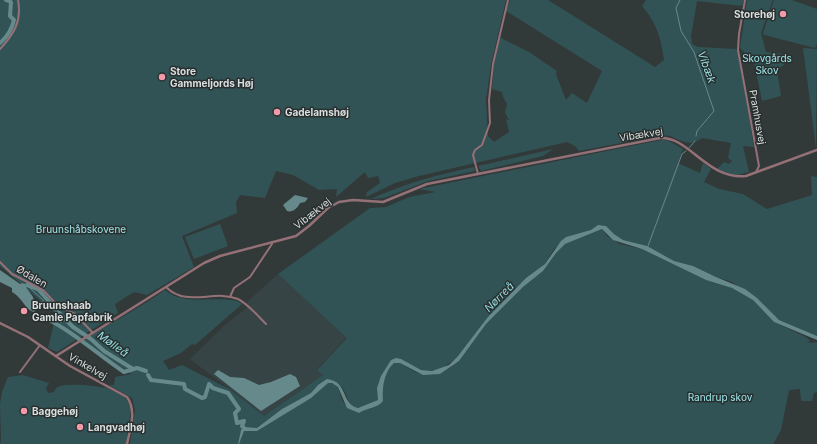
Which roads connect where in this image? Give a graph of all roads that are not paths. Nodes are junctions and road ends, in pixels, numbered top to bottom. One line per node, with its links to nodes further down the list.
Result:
1 (18, 0): 4 (street)
2 (508, 0): 9 (street)
3 (745, 0): 6 (street, Pramhusvej)
4 (0, 49)
5 (817, 150): 7 (street, Vibækvej)
6 (759, 166): 7 (street); 8 (street)
7 (764, 169): 8 (street, Vibækvej)
8 (756, 173): 9 (street, Vibækvej)
9 (478, 174): 10 (street, Vibækvej)
10 (272, 242): 12 (street, Vibækvej); 13 (street)
11 (0, 262): 16 (street, Ødalen)
12 (165, 286): 13 (street); 16 (street, Vibækvej)
13 (230, 297): 15 (street)
14 (0, 323): 17 (street, Vinkelvej)
15 (266, 324)
16 (92, 332): 18 (street, Vibækvej)
17 (40, 345): 18 (street, Vinkelvej); 19 (street)
18 (56, 356): 20 (street, Vinkelvej)
19 (20, 372)
20 (127, 444)

